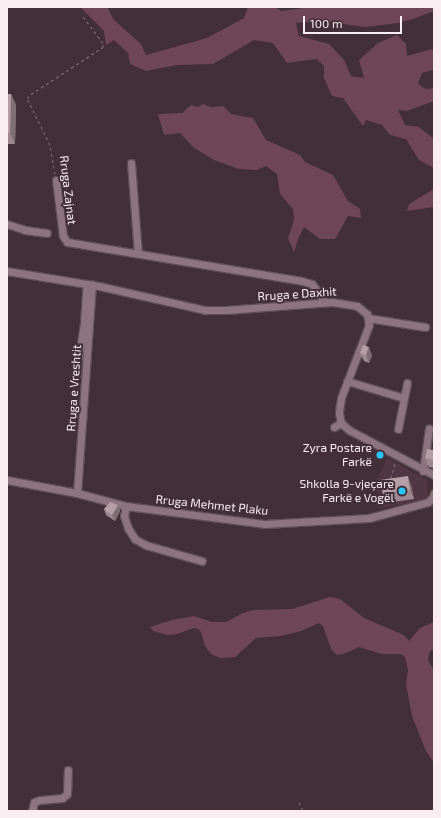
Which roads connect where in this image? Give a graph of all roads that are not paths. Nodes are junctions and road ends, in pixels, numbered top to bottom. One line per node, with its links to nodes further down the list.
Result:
1 (131, 163): 5 (street)
2 (56, 180): 5 (street, Rruga Zajnat)
3 (7, 224): 4 (street)
4 (47, 233)
5 (138, 253): 8 (street, Rruga Zajnat)
6 (7, 271): 7 (street, Rruga e Daxhit)
7 (90, 284): 8 (street, Rruga e Daxhit); 11 (street); 23 (street, Rruga e Vreshtit)
8 (325, 302): 9 (street, Rruga e Daxhit)
9 (368, 318): 10 (street); 12 (street)
10 (424, 327)
11 (75, 380)
12 (347, 381): 14 (street); 15 (street)
13 (407, 383): 14 (street)
14 (404, 398): 18 (street)
15 (342, 423): 16 (street); 19 (street)
16 (334, 427)
17 (430, 428): 19 (street)
18 (398, 429)
19 (423, 471): 20 (street)
20 (434, 476)
21 (7, 480): 23 (street, Rruga Mehmet Plaku)
22 (434, 493): 24 (street, Rruga Mehmet Plaku)
23 (77, 494): 24 (street, Rruga Mehmet Plaku)
24 (126, 506): 25 (street)
25 (202, 561)
26 (68, 770): 27 (street)
27 (32, 811)

